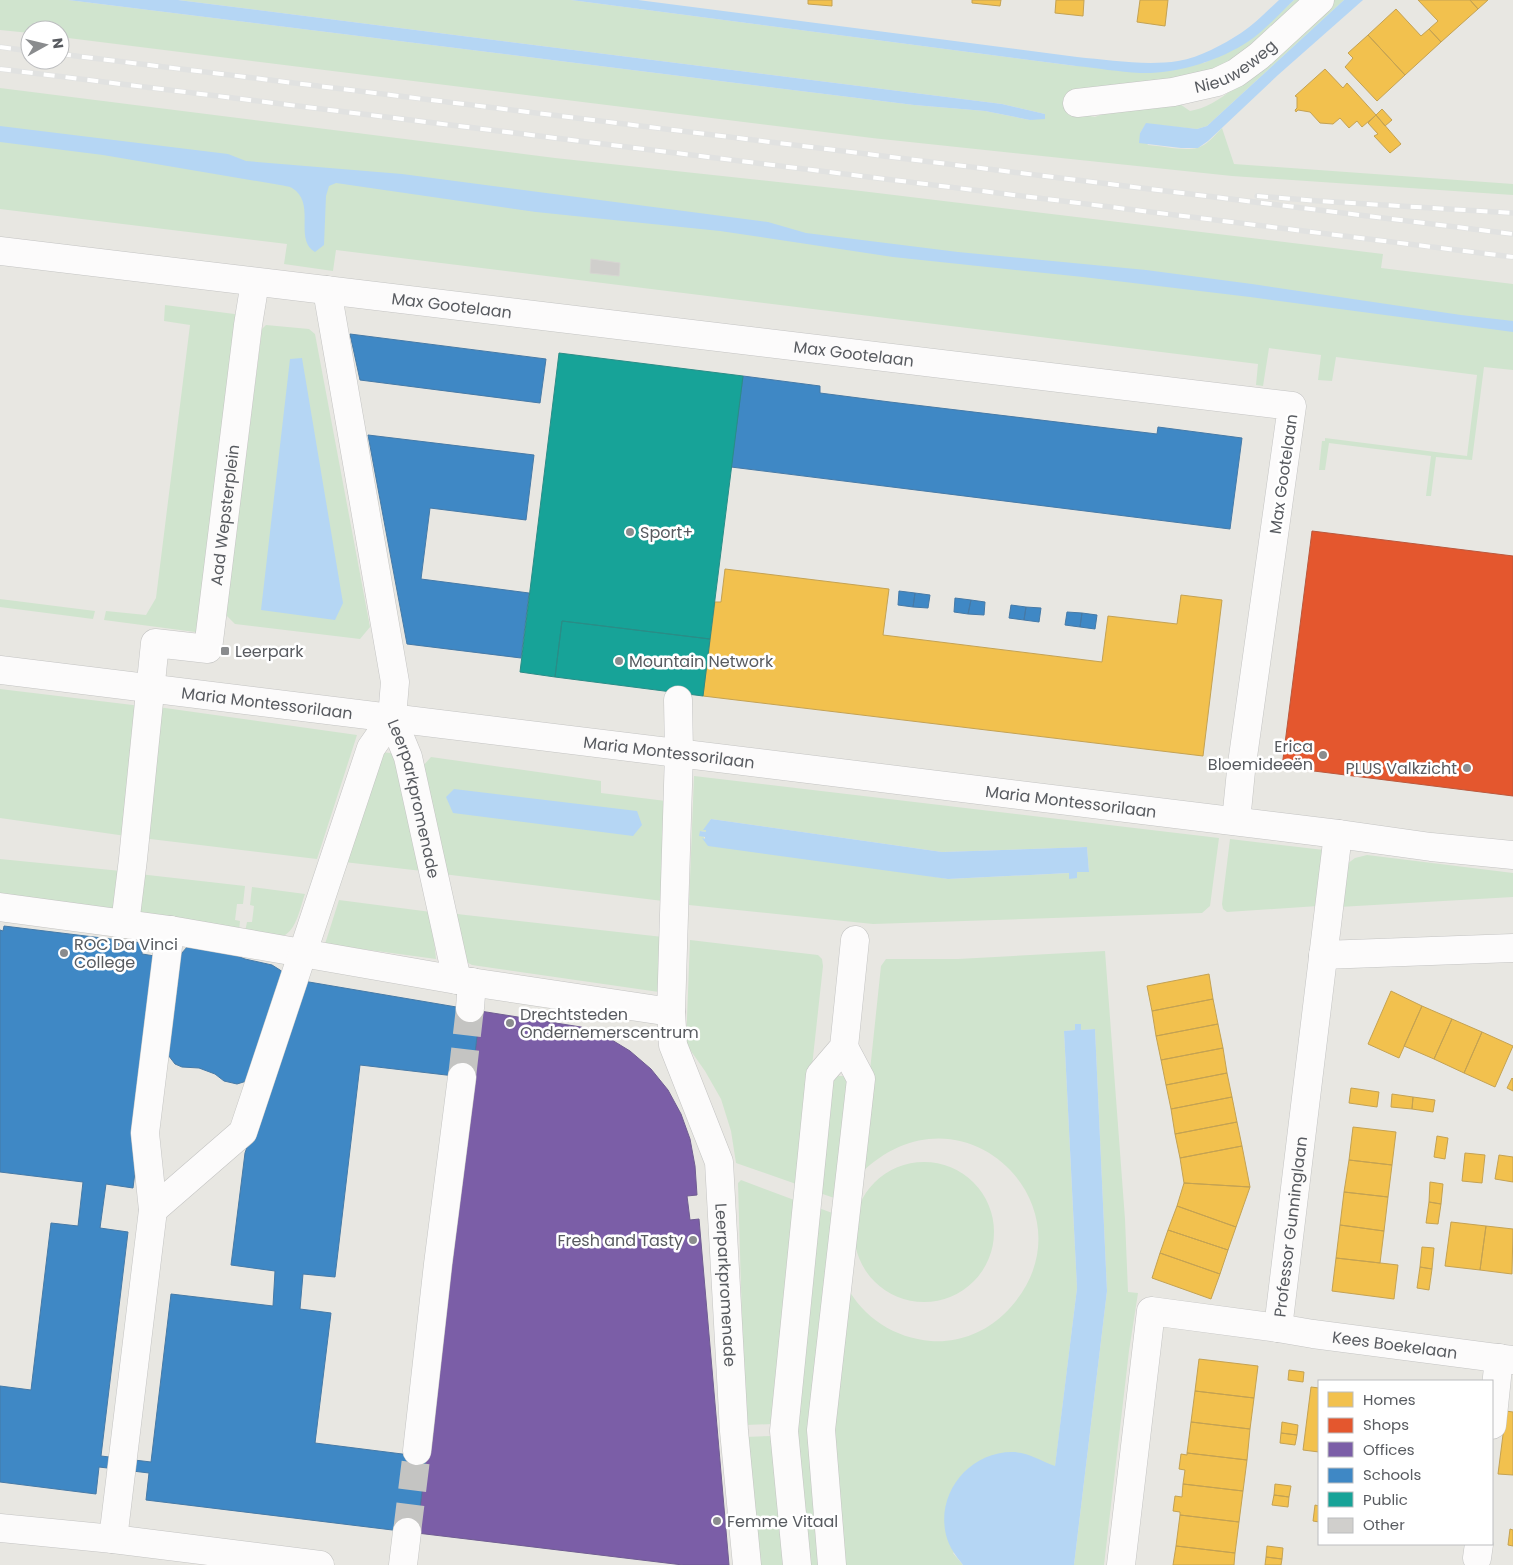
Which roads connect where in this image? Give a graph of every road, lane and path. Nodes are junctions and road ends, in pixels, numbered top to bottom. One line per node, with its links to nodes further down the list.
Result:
1 (1320, 0): 2 (street, Nieuweweg)
2 (1077, 103)
3 (0, 251): 4 (street, Max Gootelaan)
4 (256, 282): 5 (street, Max Gootelaan); 7 (street, Aad Wepsterplein)
5 (327, 290): 9 (street); 11 (street, Max Gootelaan)
6 (0, 670): 7 (street, Maria Montessorilaan)
7 (150, 689): 9 (street, Maria Montessorilaan); 15 (street)
8 (678, 700): 10 (street, Leerparkpromenade)
9 (392, 718): 10 (street, Maria Montessorilaan); 19 (street, Leerparkpromenade); 21 (street, Leerparkpromenade)
10 (679, 753): 11 (street, Maria Montessorilaan); 22 (street, Leerparkpromenade)
11 (1236, 821): 12 (street, Maria Montessorilaan)
12 (1338, 834): 13 (street, Maria Montessorilaan); 20 (street, Professor Gunninglaan)
13 (1513, 856)
14 (0, 907): 15 (street)
15 (125, 924): 16 (street)
16 (170, 930): 19 (street); 27 (street)
17 (855, 940): 23 (street)
18 (1513, 948): 20 (street)
19 (302, 954): 21 (street); 27 (street, Leerparkpromenade)
20 (1323, 955): 28 (street, Professor Gunninglaan)
21 (466, 990): 22 (street)
22 (671, 1012): 37 (street, Leerparkpromenade)
23 (844, 1047): 25 (street); 26 (street)
24 (462, 1077): 31 (street)
25 (808, 1195): 26 (street); 38 (street)
26 (846, 1208): 39 (street)
27 (153, 1210): 34 (street)
28 (1278, 1328): 29 (street, Kees Boekelaan); 40 (street, Professor Gunninglaan)
29 (1506, 1359): 30 (street)
30 (1493, 1420)
31 (417, 1451)
32 (0, 1528): 34 (street)
33 (407, 1532): 36 (street)
34 (113, 1539): 35 (street)
35 (320, 1565)
36 (402, 1565)
37 (747, 1565)
38 (797, 1565)
39 (832, 1565)
40 (1121, 1565)

